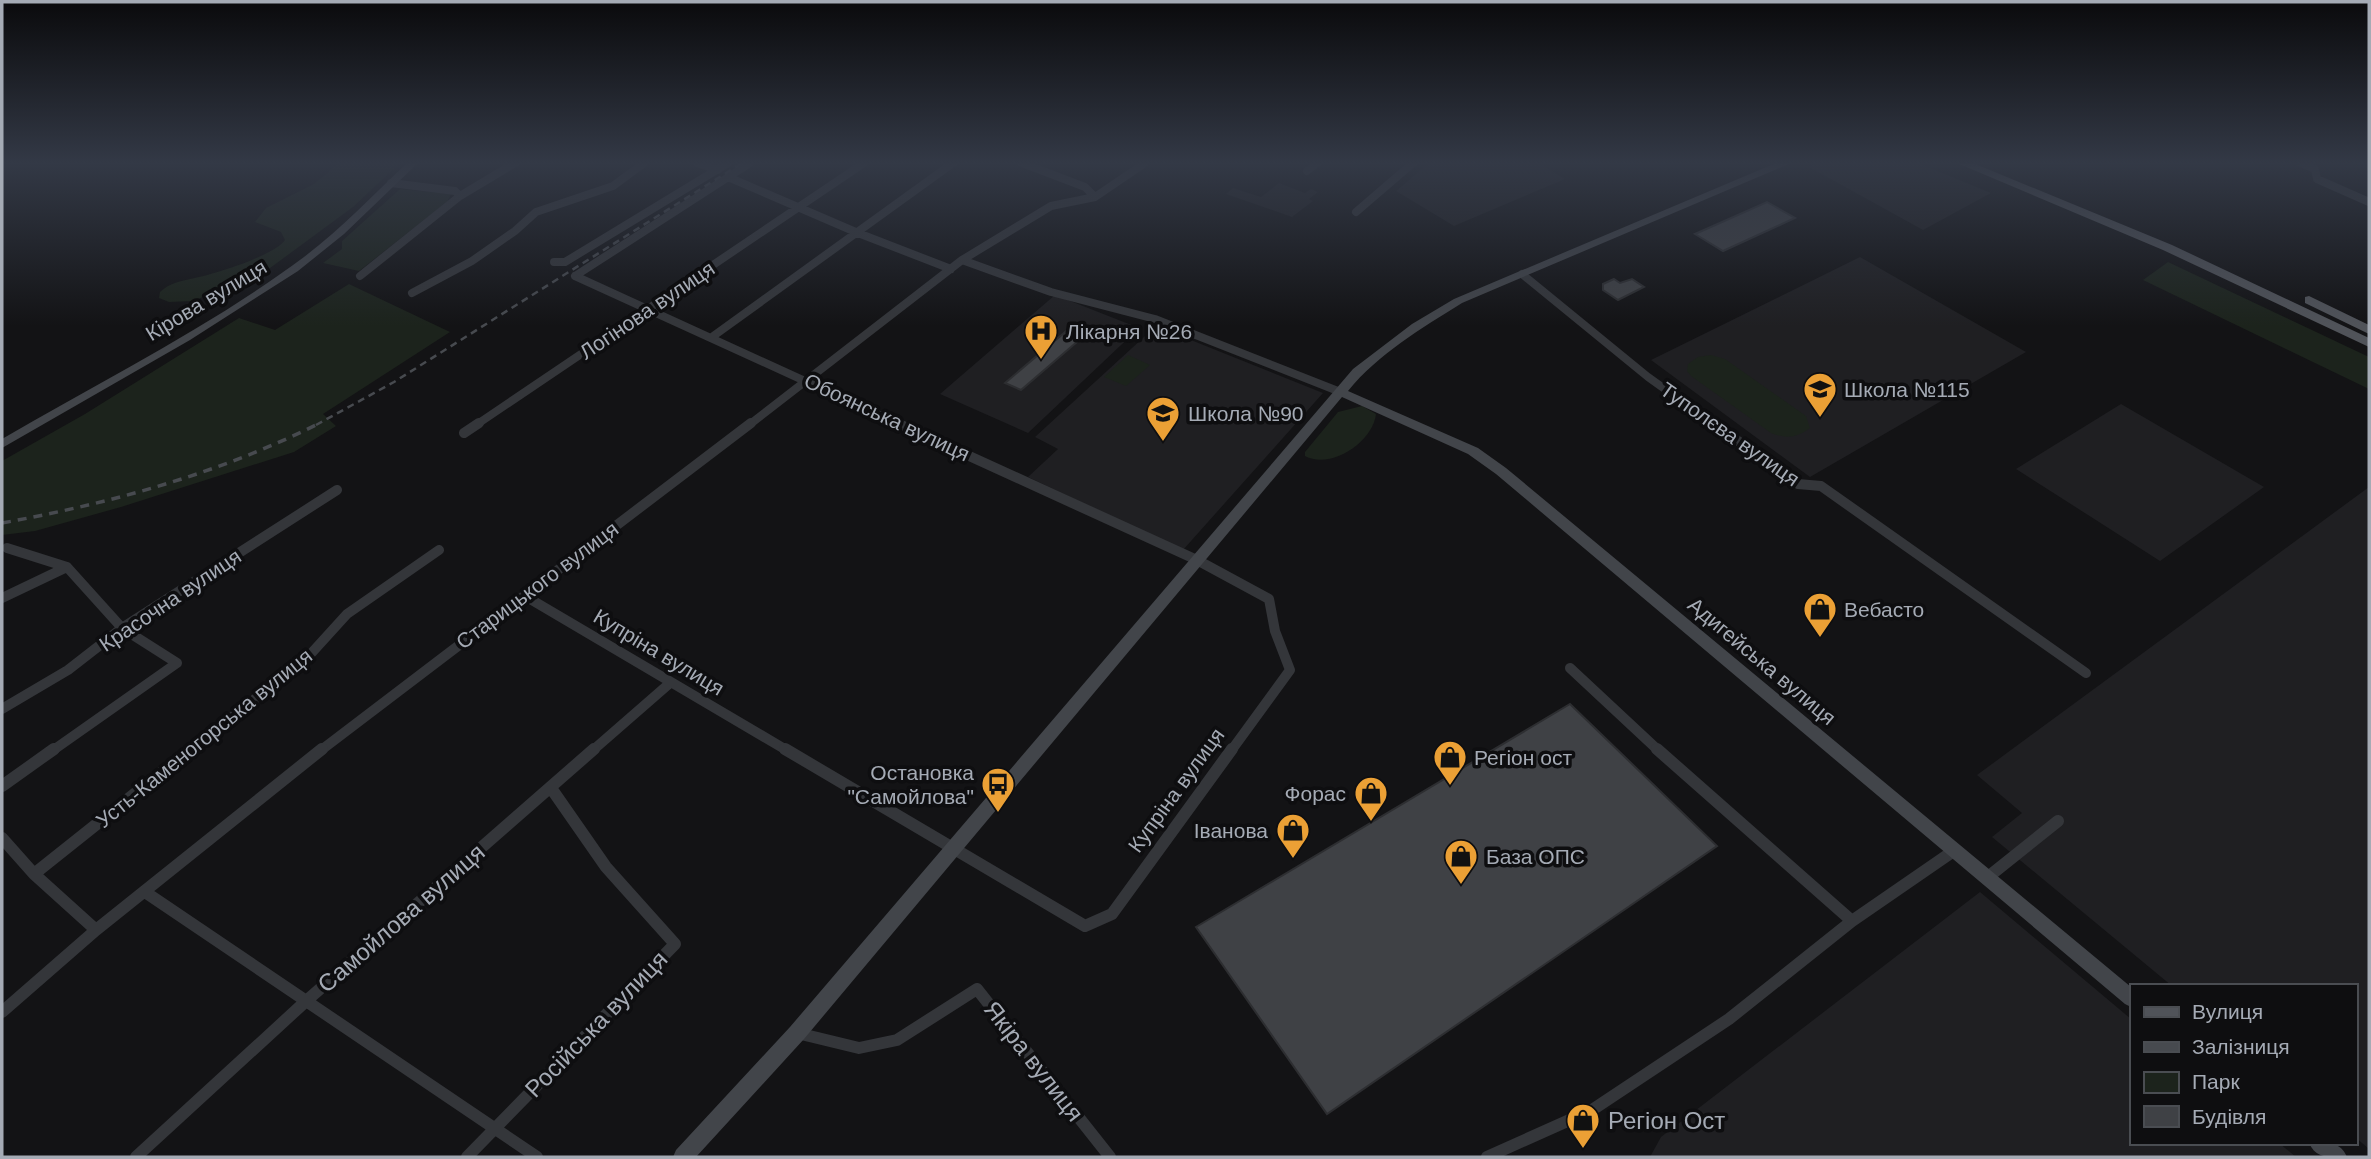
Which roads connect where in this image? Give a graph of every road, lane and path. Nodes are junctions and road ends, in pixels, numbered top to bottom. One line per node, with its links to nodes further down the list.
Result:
1 (355, 217): 27 (main road, Кірова вулиця)
2 (434, 217): 18 (street)
3 (530, 217): 19 (street)
4 (640, 217): 15 (street)
5 (666, 217): 20 (street, Обоянська вулиця)
6 (783, 217): 20 (street, Логінова вулиця)
7 (821, 217): 13 (street)
8 (880, 217): 13 (street)
9 (1033, 217): 14 (street, Старицького вулиця)
10 (1657, 217): 17 (main road)
11 (2099, 217): 23 (main road)
12 (2125, 217): 21 (main road)
13 (858, 233): 16 (street); 22 (street)
14 (962, 260): 16 (street, Старицького вулиця); 25 (street)
15 (554, 262)
16 (951, 269): 24 (street, Старицького вулиця)
17 (1522, 274): 25 (main road); 37 (street, Туполєва вулиця)
18 (360, 276)
19 (412, 293)
20 (649, 309): 22 (street, Обоянська вулиця); 26 (street, Логінова вулиця)
21 (2369, 330)
22 (712, 337): 24 (street, Обоянська вулиця)
23 (2369, 343)
24 (807, 381): 31 (street, Обоянська вулиця); 33 (street, Старицького вулиця)
25 (1343, 393): 31 (main road); 45 (main road, Адигейська вулиця)
26 (464, 433)
27 (2, 444)
28 (337, 490): 35 (street, Красочна вулиця)
29 (7, 548): 32 (street)
30 (439, 550): 46 (street, Усть-Каменогорська вулиця)
31 (1197, 560): 44 (main road); 44 (street, Купріна вулиця)
32 (66, 567): 34 (street); 35 (street)
33 (525, 596): 38 (street, Купріна вулиця); 48 (street, Старицького вулиця)
34 (2, 598)
35 (122, 628): 39 (street, Красочна вулиця); 40 (street)
36 (1570, 668): 49 (street)
37 (2086, 673)
38 (670, 683): 41 (street, Самойлова вулиця); 44 (street, Купріна вулиця)
39 (2, 709)
40 (2, 786)
41 (551, 789): 52 (street, Самойлова вулиця); 55 (street, Російська вулиця)
42 (2058, 821): 47 (street)
43 (2, 838): 46 (street)
44 (953, 850): 54 (main road)
45 (1955, 850): 47 (main road, Адигейська вулиця); 49 (street)
46 (34, 874): 50 (street)
47 (1989, 877): 51 (main road, Адигейська вулиця)
48 (145, 891): 50 (street, Старицького вулиця); 52 (street)
49 (1852, 921): 62 (street)
50 (96, 930): 53 (street, Старицького вулиця)
51 (2130, 997)
52 (305, 1002): 55 (street); 57 (street, Самойлова вулиця)
53 (2, 1012)
54 (797, 1033): 60 (main road); 61 (street, Якіра вулиця)
55 (495, 1128): 58 (street, Російська вулиця); 59 (street)
56 (2322, 1145): 63 (main road)
57 (136, 1157)
58 (467, 1157)
59 (537, 1157)
60 (683, 1157)
61 (1110, 1157)
62 (1487, 1157)
63 (2337, 1157)

